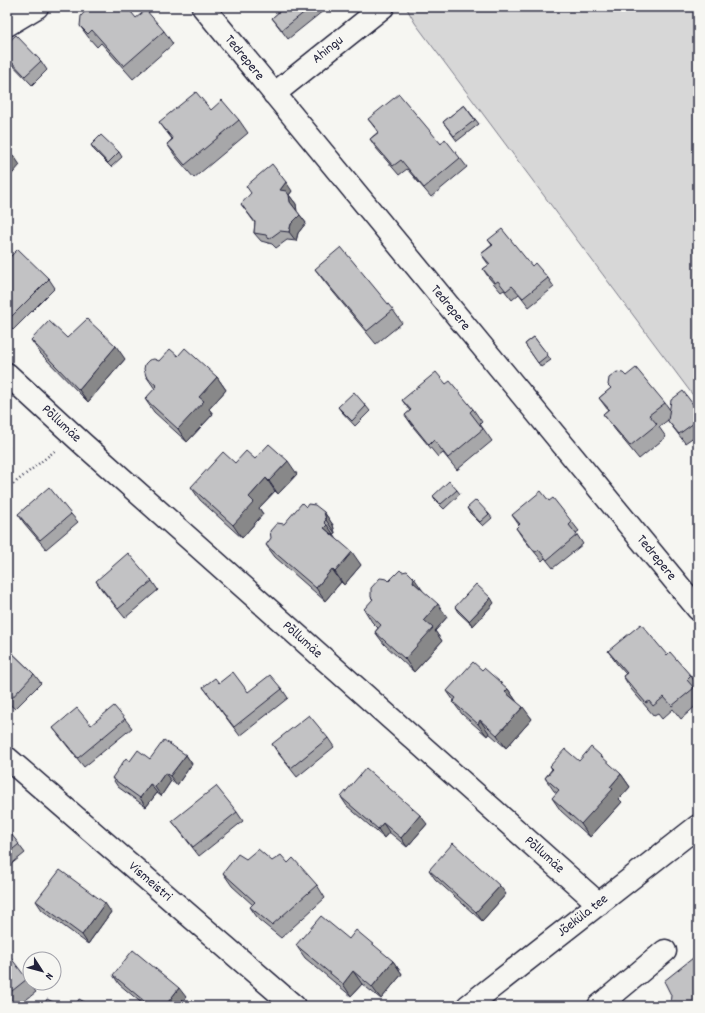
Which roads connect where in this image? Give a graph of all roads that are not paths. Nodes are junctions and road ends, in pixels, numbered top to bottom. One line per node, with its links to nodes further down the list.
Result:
1 (37, 7): 4 (street)
2 (203, 7): 5 (street, Tedrepere)
3 (383, 7): 5 (street, Ahingu)
4 (7, 25)
5 (274, 94): 7 (street, Tedrepere)
6 (7, 374): 10 (street, Põllumäe)
7 (698, 609)
8 (7, 758): 12 (street, Vismeistri)
9 (698, 826): 10 (street, Jõeküla tee)
10 (599, 904): 13 (street, Jõeküla tee)
11 (665, 951): 14 (street)
12 (294, 1006)
13 (468, 1006)
14 (599, 1006)

